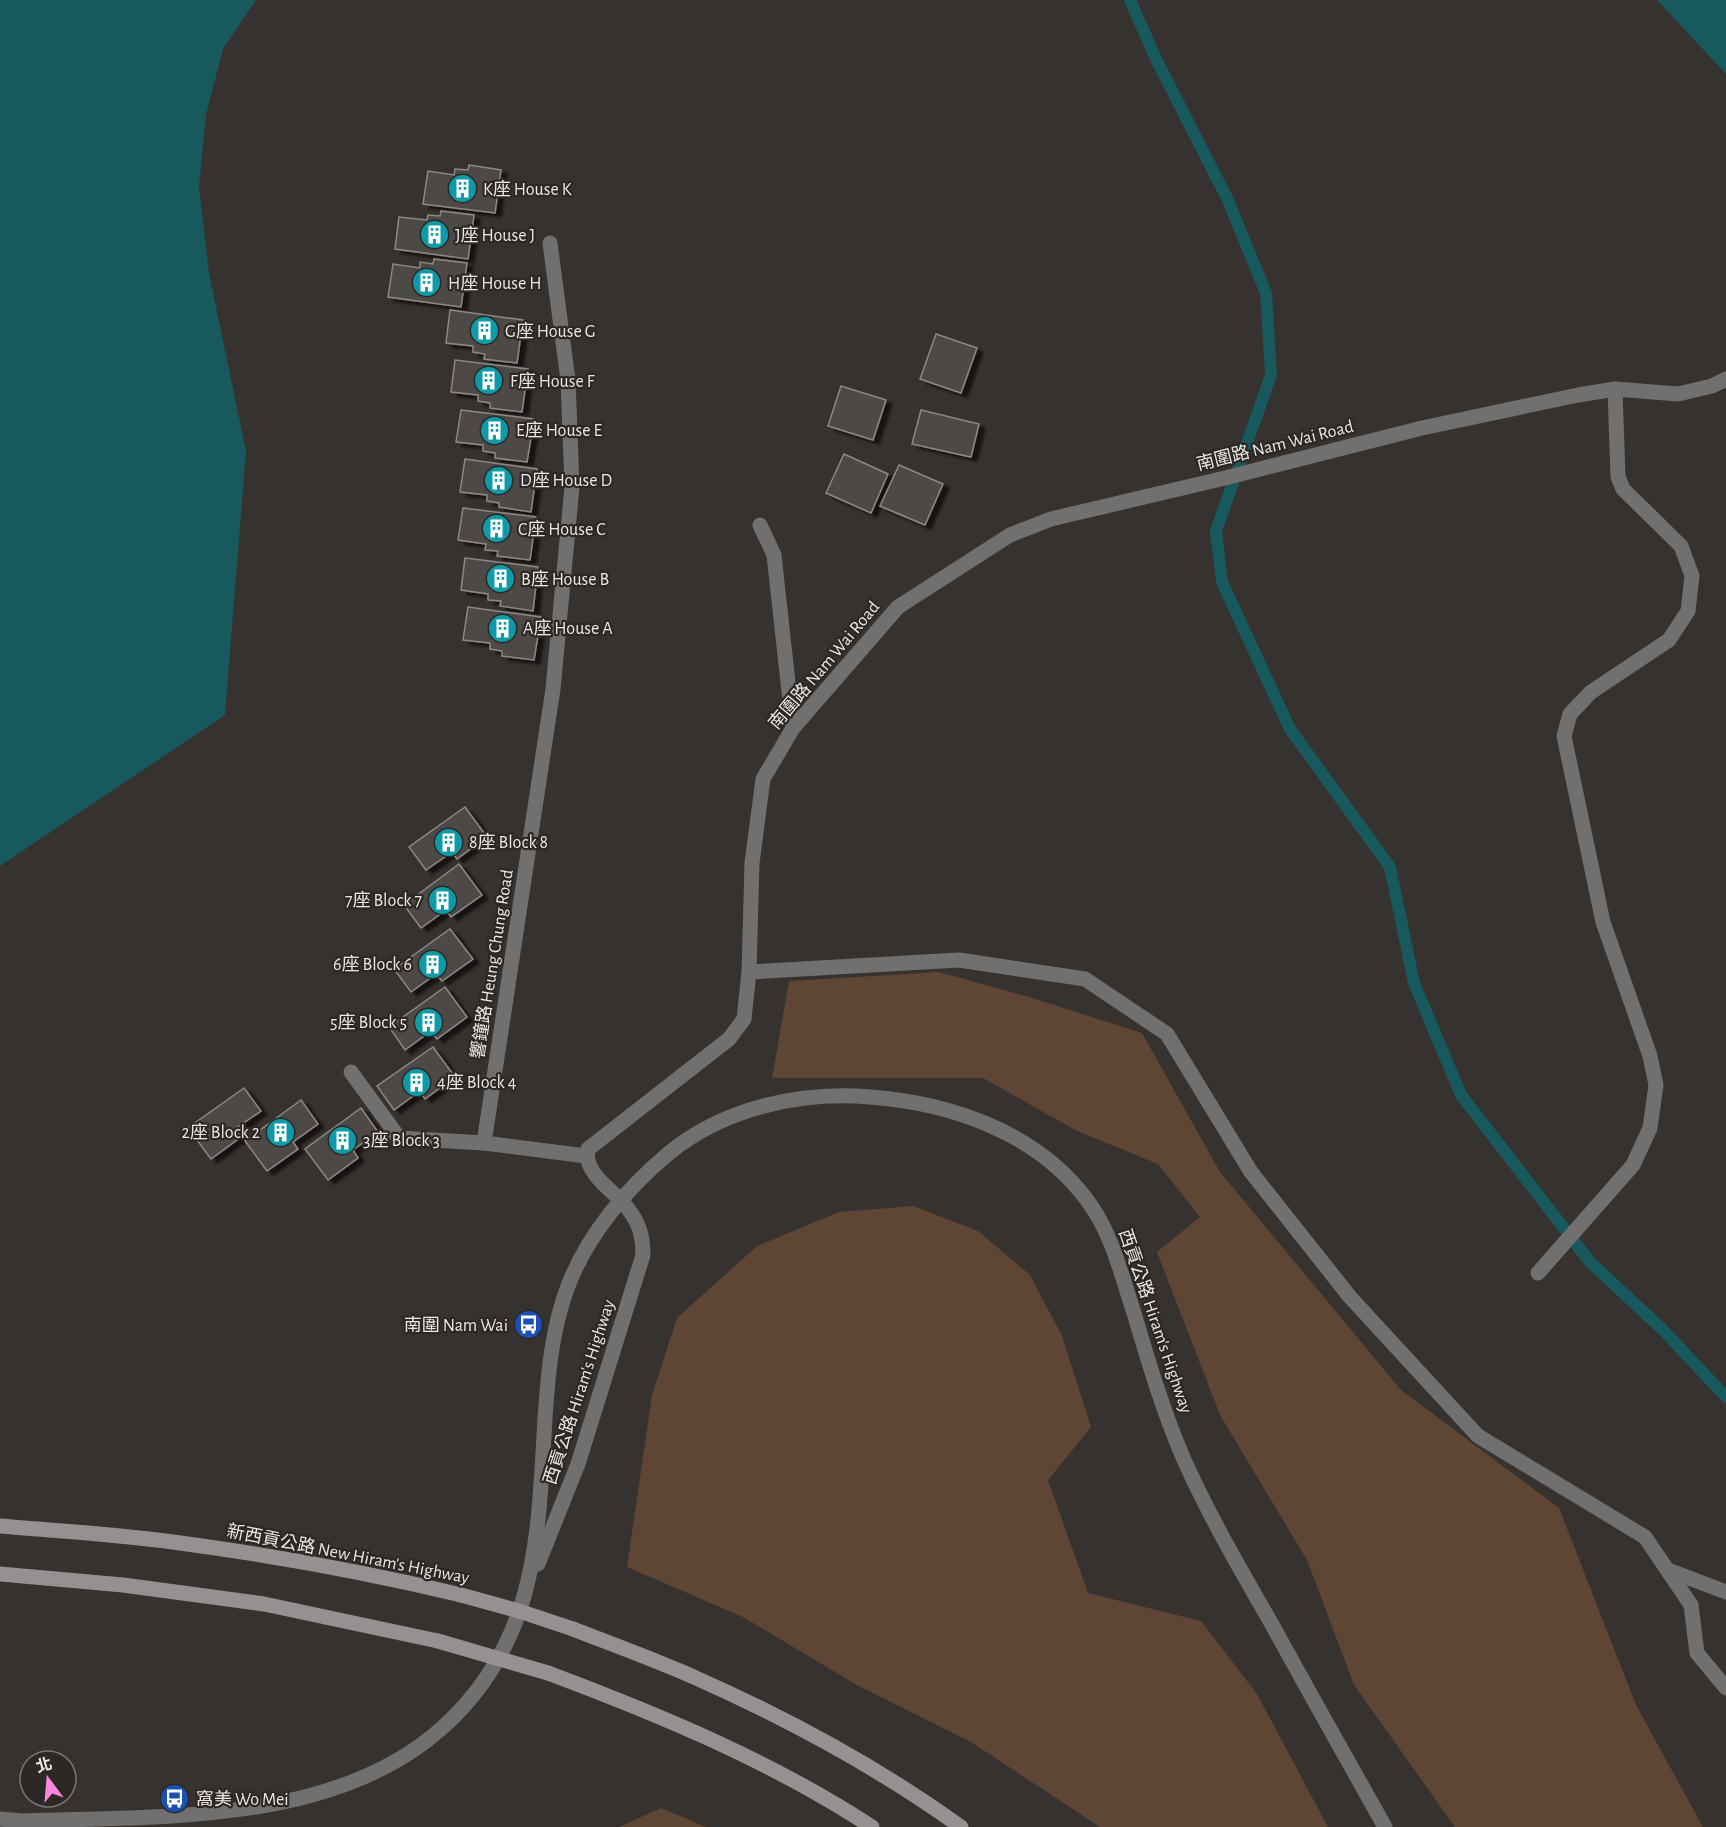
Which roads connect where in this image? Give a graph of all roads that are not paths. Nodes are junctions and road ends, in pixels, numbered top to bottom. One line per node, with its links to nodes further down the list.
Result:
1 (550, 243): 8 (street, 響鐘路 Heung Chung Road)
2 (1726, 379): 3 (street, 南圍路 Nam Wai Road)
3 (1615, 389): 5 (street, 南圍路 Nam Wai Road); 11 (street)
4 (760, 525): 5 (street)
5 (793, 728): 6 (street, 南圍路 Nam Wai Road)
6 (749, 972): 9 (street, 南圍路 Nam Wai Road); 13 (street)
7 (351, 1072): 8 (street)
8 (484, 1143): 9 (street)
9 (586, 1156): 10 (street)
10 (622, 1201): 16 (street, 西貢公路 Hiram's Highway); 16 (street, 西貢公路 Hiram's Highway); 22 (street, 西貢公路 Hiram's Highway)
11 (1538, 1273)
12 (0, 1526): 21 (main road, 新西貢公路 New Hiram's Highway, bridge)
13 (1668, 1570): 15 (street); 17 (street)
14 (0, 1574): 20 (main road, bridge)
15 (1726, 1592)
16 (526, 1594): 19 (street, 西貢公路 Hiram's Highway)
17 (1726, 1688)
18 (0, 1820): 19 (street, 西貢公路 Hiram's Highway)
19 (25, 1824)
20 (872, 1827)
21 (961, 1827)
22 (1385, 1827)

